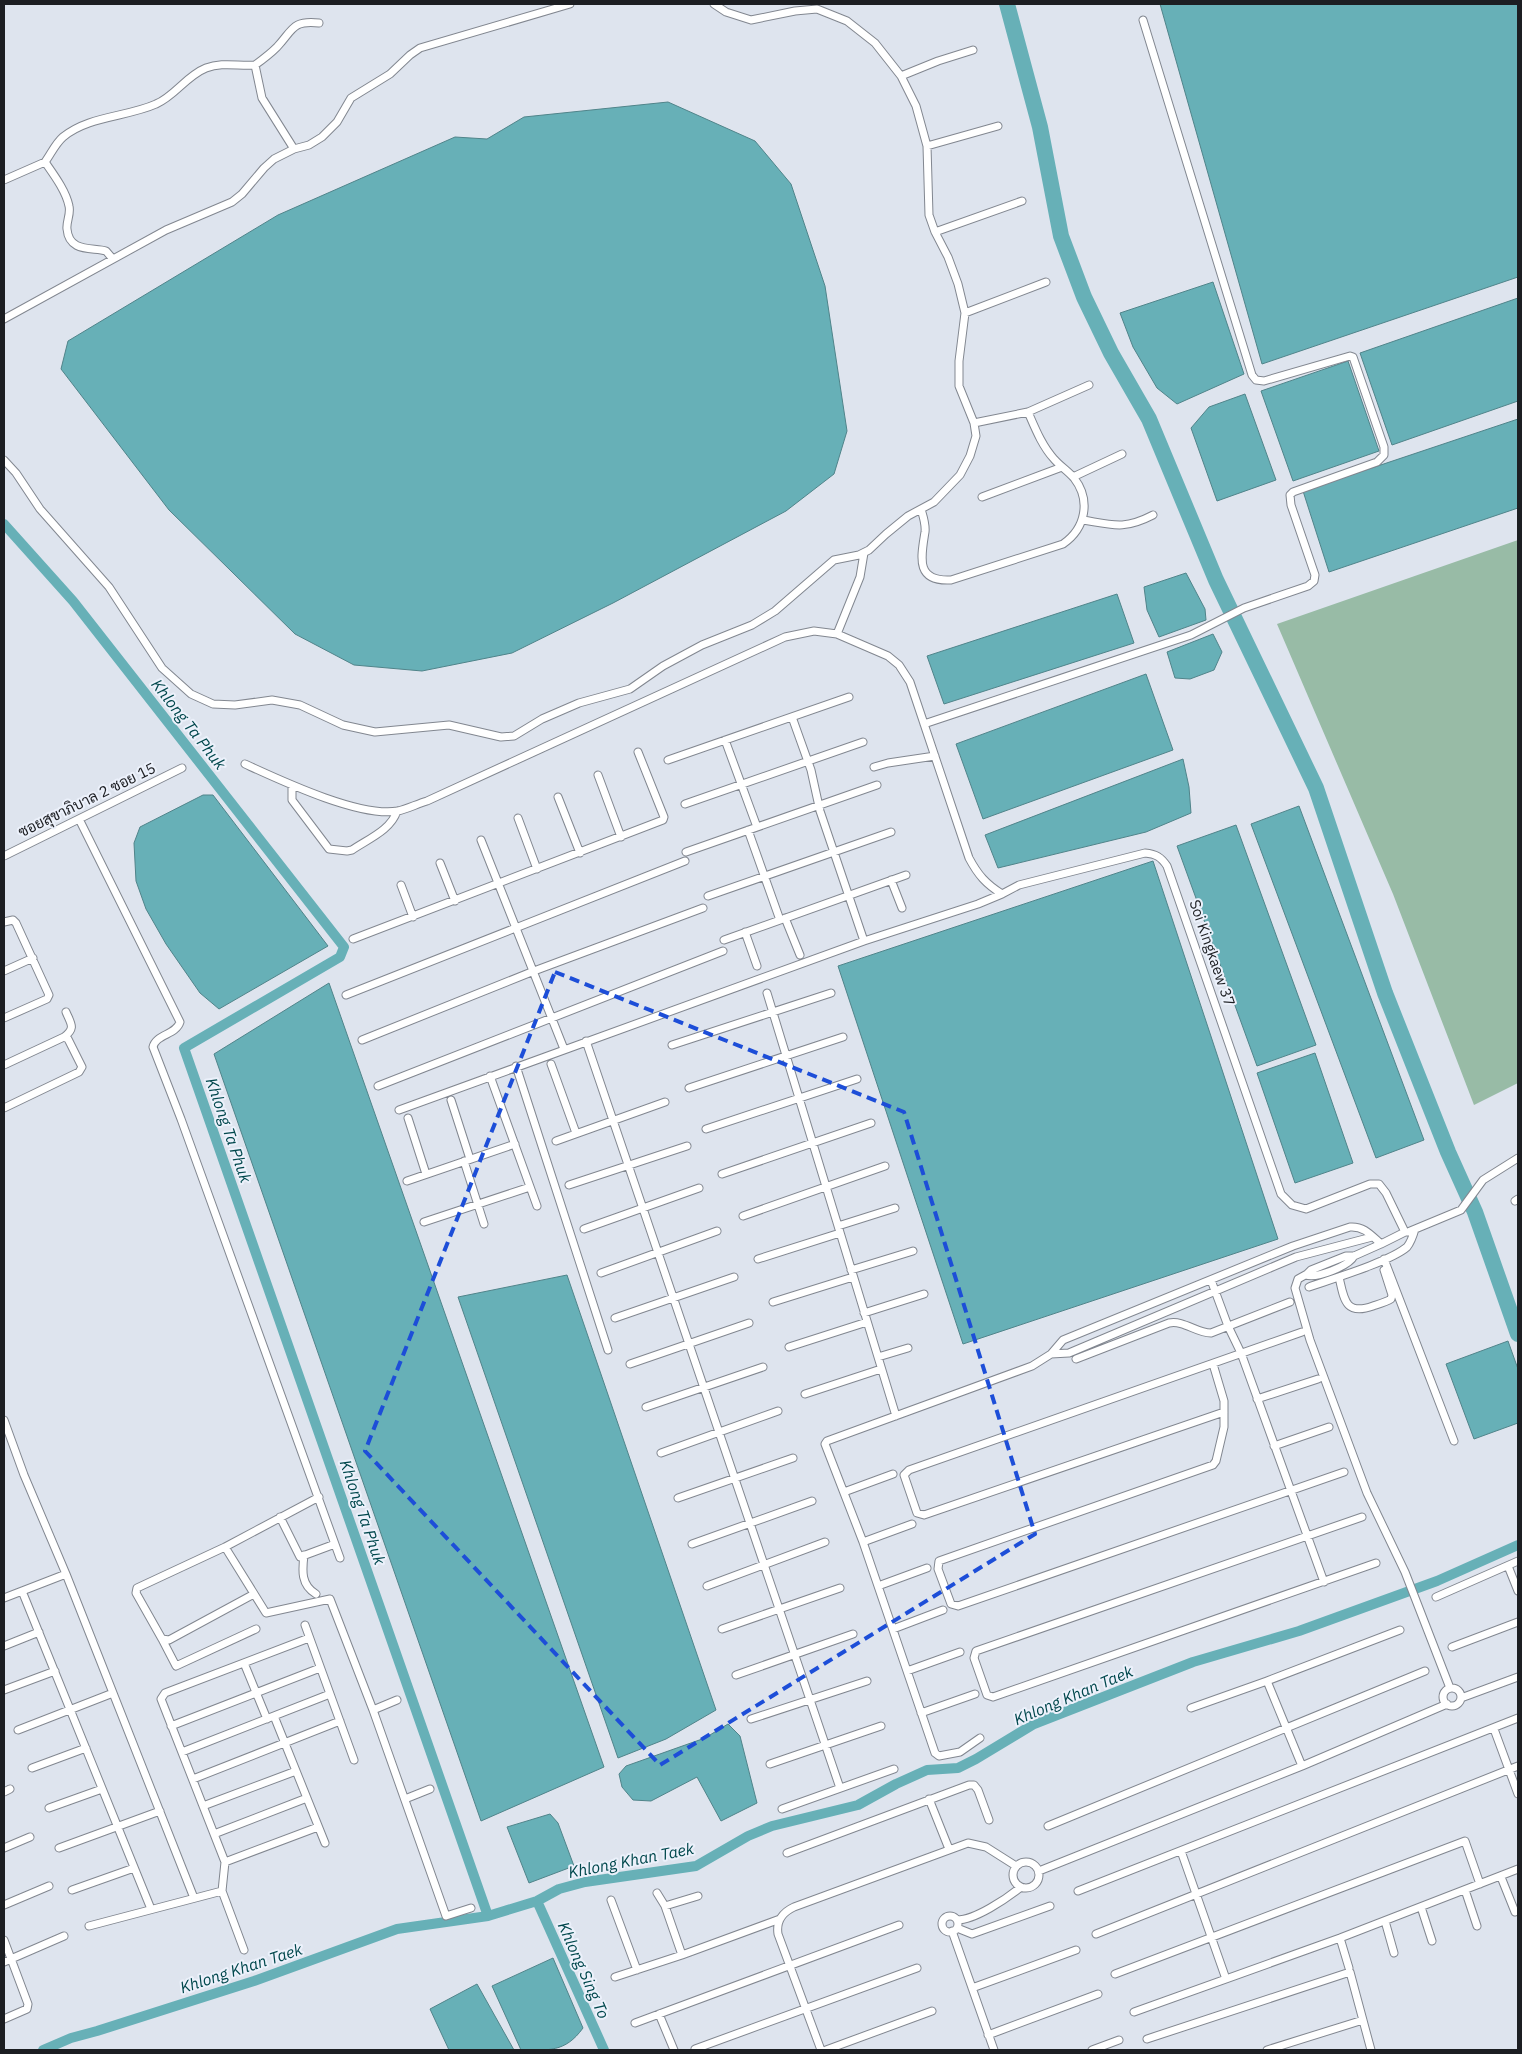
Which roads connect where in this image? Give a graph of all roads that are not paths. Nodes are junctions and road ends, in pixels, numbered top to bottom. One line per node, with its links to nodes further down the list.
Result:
1 (570, 4): 10 (street)
2 (714, 4): 7 (street)
3 (1143, 20): 34 (street)
4 (319, 23): 6 (street)
5 (973, 50): 7 (street)
6 (255, 65): 10 (street); 11 (street)
7 (901, 76): 9 (street)
8 (998, 126): 9 (street)
9 (927, 146): 14 (street)
10 (294, 149): 15 (street)
11 (45, 162): 12 (street); 15 (street)
12 (4, 180)
13 (1022, 201): 14 (street)
14 (935, 232): 17 (street)
15 (112, 258): 18 (street)
16 (1046, 282): 17 (street)
17 (965, 313): 21 (street)
18 (4, 318)
19 (1089, 385): 20 (street)
20 (1028, 412): 21 (street); 24 (street)
21 (974, 423): 27 (street)
22 (1122, 454): 25 (street)
23 (4, 460): 30 (street)
24 (1062, 467): 25 (street); 26 (street)
25 (1073, 477): 29 (street)
26 (982, 496)
27 (921, 509): 29 (street); 30 (street)
28 (1153, 515): 29 (street)
29 (1083, 520)
30 (864, 553): 31 (street)
31 (837, 634): 34 (street); 51 (street)
32 (849, 697): 33 (street)
33 (792, 717): 35 (street); 40 (street)
34 (924, 724): 38 (street)
35 (725, 740): 39 (street); 45 (street)
36 (864, 742): 40 (street)
37 (638, 752): 57 (street)
38 (934, 756): 42 (street); 71 (street)
39 (668, 760)
40 (808, 761): 45 (street); 50 (street)
41 (245, 764): 47 (street)
42 (874, 767)
43 (182, 768): 53 (street, ซอยสุขาภิบาล 2 ซอย 15)
44 (598, 775): 57 (street)
45 (741, 784): 49 (street); 54 (street)
46 (877, 785): 50 (street)
47 (292, 786): 51 (street); 51 (street)
48 (558, 797): 61 (street)
49 (685, 804)
50 (819, 805): 54 (street); 60 (street)
51 (397, 811)
52 (518, 818): 65 (street)
53 (79, 819): 62 (street, ซอยสุขาภิบาล 2 ซอย 15); 214 (street)
54 (757, 828): 55 (street)
55 (748, 830): 59 (street); 67 (street)
56 (891, 832): 60 (street)
57 (622, 837): 61 (street)
58 (480, 840): 69 (street)
59 (686, 852)
60 (834, 852): 67 (street); 72 (street)
61 (580, 853): 65 (street)
62 (4, 856)
63 (684, 861): 80 (street)
64 (440, 864): 74 (street)
65 (538, 869): 69 (street)
66 (906, 875): 68 (street)
67 (765, 876): 73 (street); 78 (street)
68 (891, 880): 72 (street); 76 (street)
69 (498, 884): 74 (street); 80 (street)
70 (401, 885): 77 (street)
71 (1002, 894): 84 (street); 148 (street, Soi Kingkaew 37)
72 (849, 895): 78 (street); 84 (street)
73 (708, 896)
74 (455, 901): 77 (street)
75 (703, 908): 90 (street)
76 (902, 908)
77 (413, 917): 82 (street)
78 (782, 919): 81 (street); 86 (street)
79 (4, 922): 87 (street)
80 (516, 927): 90 (street); 93 (street)
81 (745, 932): 83 (street); 88 (street)
82 (353, 939)
83 (724, 940)
84 (864, 940): 101 (street)
85 (723, 951): 97 (street)
86 (800, 955)
87 (32, 958): 89 (street); 96 (street)
88 (757, 966)
89 (4, 971)
90 (534, 972): 97 (street); 100 (street)
91 (767, 993): 95 (street)
92 (831, 993): 95 (street)
93 (346, 995)
94 (66, 1012): 98 (street)
95 (772, 1012): 102 (street); 104 (street)
96 (4, 1018)
97 (552, 1018): 103 (street); 110 (street)
98 (64, 1037): 106 (street); 115 (street)
99 (843, 1037): 104 (street)
100 (362, 1040)
101 (586, 1041): 103 (street); 118 (street)
102 (672, 1045)
103 (564, 1048): 107 (street)
104 (786, 1056): 111 (street); 112 (street)
105 (551, 1064): 121 (street)
106 (4, 1065)
107 (516, 1066): 108 (street); 185 (street)
108 (490, 1076): 116 (street); 124 (street)
109 (857, 1079): 112 (street)
110 (378, 1086)
111 (690, 1088)
112 (799, 1099): 120 (street); 123 (street)
113 (451, 1100): 127 (street)
114 (665, 1102): 118 (street)
115 (4, 1108)
116 (399, 1110)
117 (408, 1118): 130 (street)
118 (613, 1120): 121 (street); 128 (street)
119 (871, 1123): 123 (street)
120 (706, 1129)
121 (576, 1133): 122 (street)
122 (556, 1141)
123 (812, 1142): 131 (street); 136 (street)
124 (514, 1144): 127 (street); 134 (street)
125 (687, 1146): 128 (street)
126 (1518, 1158): 145 (street)
127 (467, 1160): 130 (street); 137 (street)
128 (628, 1165): 133 (street); 139 (street)
129 (885, 1166): 136 (street)
130 (426, 1174): 132 (street)
131 (722, 1174)
132 (407, 1181)
133 (568, 1185)
134 (530, 1187): 137 (street); 138 (street)
135 (699, 1188): 139 (street)
136 (826, 1188): 141 (street); 146 (street)
137 (478, 1205): 142 (street); 143 (street)
138 (537, 1206)
139 (643, 1208): 144 (street); 154 (street)
140 (896, 1208): 146 (street)
141 (743, 1216)
142 (424, 1222)
143 (484, 1224)
144 (584, 1229)
145 (1415, 1229): 148 (street); 159 (street)
146 (839, 1230): 158 (street); 162 (street)
147 (716, 1231): 154 (street)
148 (1405, 1232): 151 (street)
149 (1372, 1237): 150 (street); 151 (street); 155 (street)
150 (1310, 1241): 152 (street); 155 (street)
151 (1381, 1244): 156 (street)
152 (1293, 1246): 157 (street); 167 (street)
153 (913, 1251): 162 (street)
154 (658, 1252): 161 (street); 171 (street)
155 (1313, 1252): 157 (street)
156 (1354, 1256): 160 (street); 164 (street)
157 (1296, 1257): 169 (street)
158 (758, 1259)
159 (1382, 1259): 163 (street); 166 (street); 205 (street)
160 (1346, 1264): 163 (street); 164 (street)
161 (602, 1273)
162 (852, 1273): 172 (street); 175 (street)
163 (1349, 1273): 166 (street)
164 (1306, 1275): 270 (street)
165 (734, 1277): 171 (street)
166 (1339, 1277): 168 (street)
167 (1211, 1280): 169 (street); 174 (street)
168 (1309, 1287)
169 (1215, 1291): 179 (street); 180 (street)
170 (924, 1294): 175 (street)
171 (673, 1298): 176 (street); 182 (street)
172 (773, 1302)
173 (1290, 1302): 180 (street)
174 (1134, 1311): 179 (street); 187 (street)
175 (864, 1313): 177 (street)
176 (615, 1318)
177 (867, 1322): 183 (street); 188 (street)
178 (749, 1323): 182 (street)
179 (1139, 1324): 187 (street)
180 (1228, 1326): 186 (street); 189 (street)
181 (1302, 1332): 186 (street)
182 (689, 1344): 190 (street); 195 (street)
183 (789, 1347)
184 (908, 1348): 188 (street)
185 (608, 1350)
186 (1240, 1353): 191 (street); 197 (street)
187 (1051, 1354): 201 (street)
188 (878, 1357): 193 (street)
189 (1076, 1359)
190 (630, 1364)
191 (1213, 1364): 200 (street); 200 (street)
192 (763, 1367): 195 (street)
193 (881, 1368): 196 (street); 201 (street)
194 (1318, 1379): 197 (street)
195 (704, 1387): 198 (street); 204 (street)
196 (805, 1394)
197 (1257, 1399): 206 (street)
198 (646, 1407)
199 (778, 1410): 204 (street)
200 (1224, 1412): 212 (street)
201 (896, 1416): 213 (street)
202 (4, 1420): 234 (street)
203 (1329, 1427): 206 (street)
204 (719, 1432): 207 (street); 211 (street)
205 (1454, 1441)
206 (1274, 1446): 212 (street)
207 (661, 1454)
208 (793, 1458): 211 (street)
209 (1344, 1472): 212 (street)
210 (893, 1474): 213 (street)
211 (735, 1478): 215 (street); 219 (street)
212 (1290, 1491): 221 (street)
213 (844, 1492): 223 (street)
214 (319, 1497): 217 (street); 224 (street)
215 (678, 1498)
216 (812, 1501): 219 (street)
217 (280, 1517): 226 (street); 227 (street)
218 (1362, 1517): 221 (street)
219 (750, 1523): 225 (street); 231 (street)
220 (912, 1524): 223 (street)
221 (1307, 1537): 235 (street); 235 (street)
222 (825, 1542): 231 (street)
223 (863, 1542): 237 (street)
224 (335, 1544): 227 (street); 228 (street)
225 (692, 1544)
226 (225, 1547): 241 (street); 256 (street)
227 (304, 1555): 242 (street)
228 (340, 1558)
229 (1518, 1561): 232 (street)
230 (1376, 1564): 235 (street)
231 (764, 1565): 236 (street); 245 (street)
232 (1508, 1566): 240 (street); 243 (street)
233 (927, 1568): 237 (street)
234 (66, 1574): 239 (street); 272 (street)
235 (1324, 1582)
236 (707, 1586)
237 (878, 1586): 250 (street)
238 (840, 1588): 245 (street)
239 (22, 1591): 244 (street); 253 (street)
240 (1518, 1591)
241 (254, 1594): 256 (street); 282 (street)
242 (316, 1594)
243 (1436, 1597)
244 (4, 1598)
245 (779, 1609): 251 (street); 260 (street)
246 (943, 1610): 250 (street)
247 (1518, 1622): 258 (street)
248 (304, 1625): 255 (street)
249 (256, 1629): 256 (street)
250 (892, 1629): 264 (street)
251 (722, 1630)
252 (1400, 1630): 269 (street)
253 (39, 1632): 257 (street); 263 (street)
254 (853, 1634): 260 (street)
255 (309, 1638): 261 (street); 262 (street)
256 (162, 1639)
257 (4, 1646)
258 (1452, 1647)
259 (960, 1652): 264 (street)
260 (795, 1654): 266 (street); 277 (street)
261 (244, 1663): 273 (street); 289 (street)
262 (320, 1668): 273 (street); 274 (street)
263 (54, 1671): 271 (street); 281 (street)
264 (907, 1671): 283 (street)
265 (1425, 1671): 291 (street)
266 (736, 1675)
267 (1518, 1677): 276 (street)
268 (867, 1681): 277 (street)
269 (1267, 1681): 280 (street); 291 (street)
270 (1450, 1688): 276 (street); 279 (street)
271 (4, 1690)
272 (113, 1693): 281 (street); 318 (street)
273 (256, 1693): 286 (street); 289 (street)
274 (330, 1694): 284 (street); 288 (street)
275 (975, 1694): 283 (street)
276 (1461, 1698): 279 (street)
277 (810, 1699): 287 (street); 296 (street)
278 (397, 1700): 282 (street)
279 (1447, 1704): 301 (street)
280 (1191, 1708)
281 (70, 1710): 293 (street); 297 (street)
282 (373, 1710): 314 (street)
283 (921, 1713): 294 (street)
284 (274, 1716): 286 (street); 295 (street)
285 (1518, 1718): 292 (street)
286 (267, 1719): 298 (street)
287 (751, 1719)
288 (340, 1721): 295 (street); 299 (street)
289 (171, 1726): 298 (street)
290 (881, 1726): 296 (street)
291 (1287, 1728): 301 (street); 320 (street)
292 (1494, 1728): 305 (street); 329 (street)
293 (18, 1730)
294 (980, 1738)
295 (285, 1743): 306 (street); 307 (street)
296 (826, 1745): 300 (street); 308 (street)
297 (86, 1748): 303 (street); 309 (street)
298 (182, 1752): 307 (street)
299 (354, 1760)
300 (770, 1764)
301 (1302, 1766): 335 (street)
302 (1518, 1766): 305 (street)
303 (32, 1768)
304 (894, 1769): 308 (street)
305 (1509, 1770): 311 (street); 345 (street)
306 (296, 1771): 312 (street); 315 (street)
307 (193, 1779): 315 (street)
308 (840, 1788): 317 (street)
309 (102, 1789): 316 (street); 321 (street)
310 (430, 1789): 314 (street)
311 (1518, 1794)
312 (307, 1798): 322 (street); 323 (street)
313 (929, 1798): 319 (street); 328 (street); 330 (street)
314 (405, 1799): 353 (street)
315 (203, 1806): 323 (street)
316 (49, 1808)
317 (782, 1809)
318 (160, 1811): 321 (street); 347 (street)
319 (990, 1820)
320 (1048, 1826)
321 (117, 1827): 327 (street); 333 (street)
322 (318, 1828): 325 (street); 331 (street)
323 (214, 1834): 331 (street)
324 (30, 1837): 326 (street)
325 (325, 1843)
326 (4, 1848)
327 (59, 1848)
328 (949, 1848): 332 (street); 356 (street)
329 (1181, 1851): 343 (street); 345 (street)
330 (787, 1853)
331 (225, 1862): 342 (street)
332 (1016, 1866): 335 (street); 339 (street)
333 (134, 1868): 340 (street); 354 (street)
334 (1518, 1869): 336 (street)
335 (1039, 1871): 339 (street)
336 (1501, 1877): 337 (street); 355 (street)
337 (1480, 1884): 341 (street); 365 (street)
338 (49, 1886): 349 (street)
339 (1021, 1887): 357 (street)
340 (72, 1890)
341 (1465, 1890): 352 (street); 361 (street)
342 (222, 1891): 347 (street); 369 (street)
343 (1078, 1891)
344 (656, 1893): 350 (street)
345 (1196, 1894): 363 (street); 365 (street)
346 (698, 1896): 350 (street)
347 (194, 1898): 354 (street)
348 (611, 1900): 377 (street)
349 (4, 1905)
350 (665, 1906): 372 (street)
351 (1050, 1906): 362 (street)
352 (1422, 1907): 358 (street); 368 (street)
353 (471, 1908)
354 (150, 1909): 360 (street)
355 (1515, 1912)
356 (780, 1918): 372 (street); 374 (street)
357 (957, 1920): 362 (street); 362 (street)
358 (1384, 1921): 366 (street); 371 (street)
359 (899, 1925): 374 (street)
360 (89, 1926)
361 (1477, 1926)
362 (954, 1930): 381 (street)
363 (1096, 1934)
364 (64, 1936): 373 (street)
365 (1212, 1938): 378 (street); 380 (street)
366 (1340, 1938): 376 (street); 380 (street)
367 (4, 1940): 373 (street)
368 (1432, 1941)
369 (244, 1950)
370 (1076, 1950): 381 (street)
371 (1394, 1953)
372 (682, 1955): 377 (street)
373 (7, 1960): 387 (street)
374 (790, 1965): 383 (street); 386 (street)
375 (917, 1968): 383 (street)
376 (1349, 1968)
377 (637, 1970): 379 (street)
378 (1115, 1974)
379 (615, 1977)
380 (1226, 1979): 385 (street)
381 (972, 1988): 390 (street)
382 (1098, 1994): 390 (street)
383 (806, 2009): 393 (street); 395 (street)
384 (932, 2011): 396 (street)
385 (1134, 2012)
386 (659, 2014): 389 (street); 394 (street)
387 (4, 2019)
388 (1363, 2020): 391 (street); 399 (street); 400 (street)
389 (636, 2024)
390 (988, 2035): 397 (street)
391 (1147, 2039)
392 (1119, 2040): 398 (street)
393 (695, 2049)
394 (674, 2050)
395 (821, 2050)
396 (826, 2050)
397 (994, 2050)
398 (1092, 2050)
399 (1267, 2050)
400 (1371, 2050)

